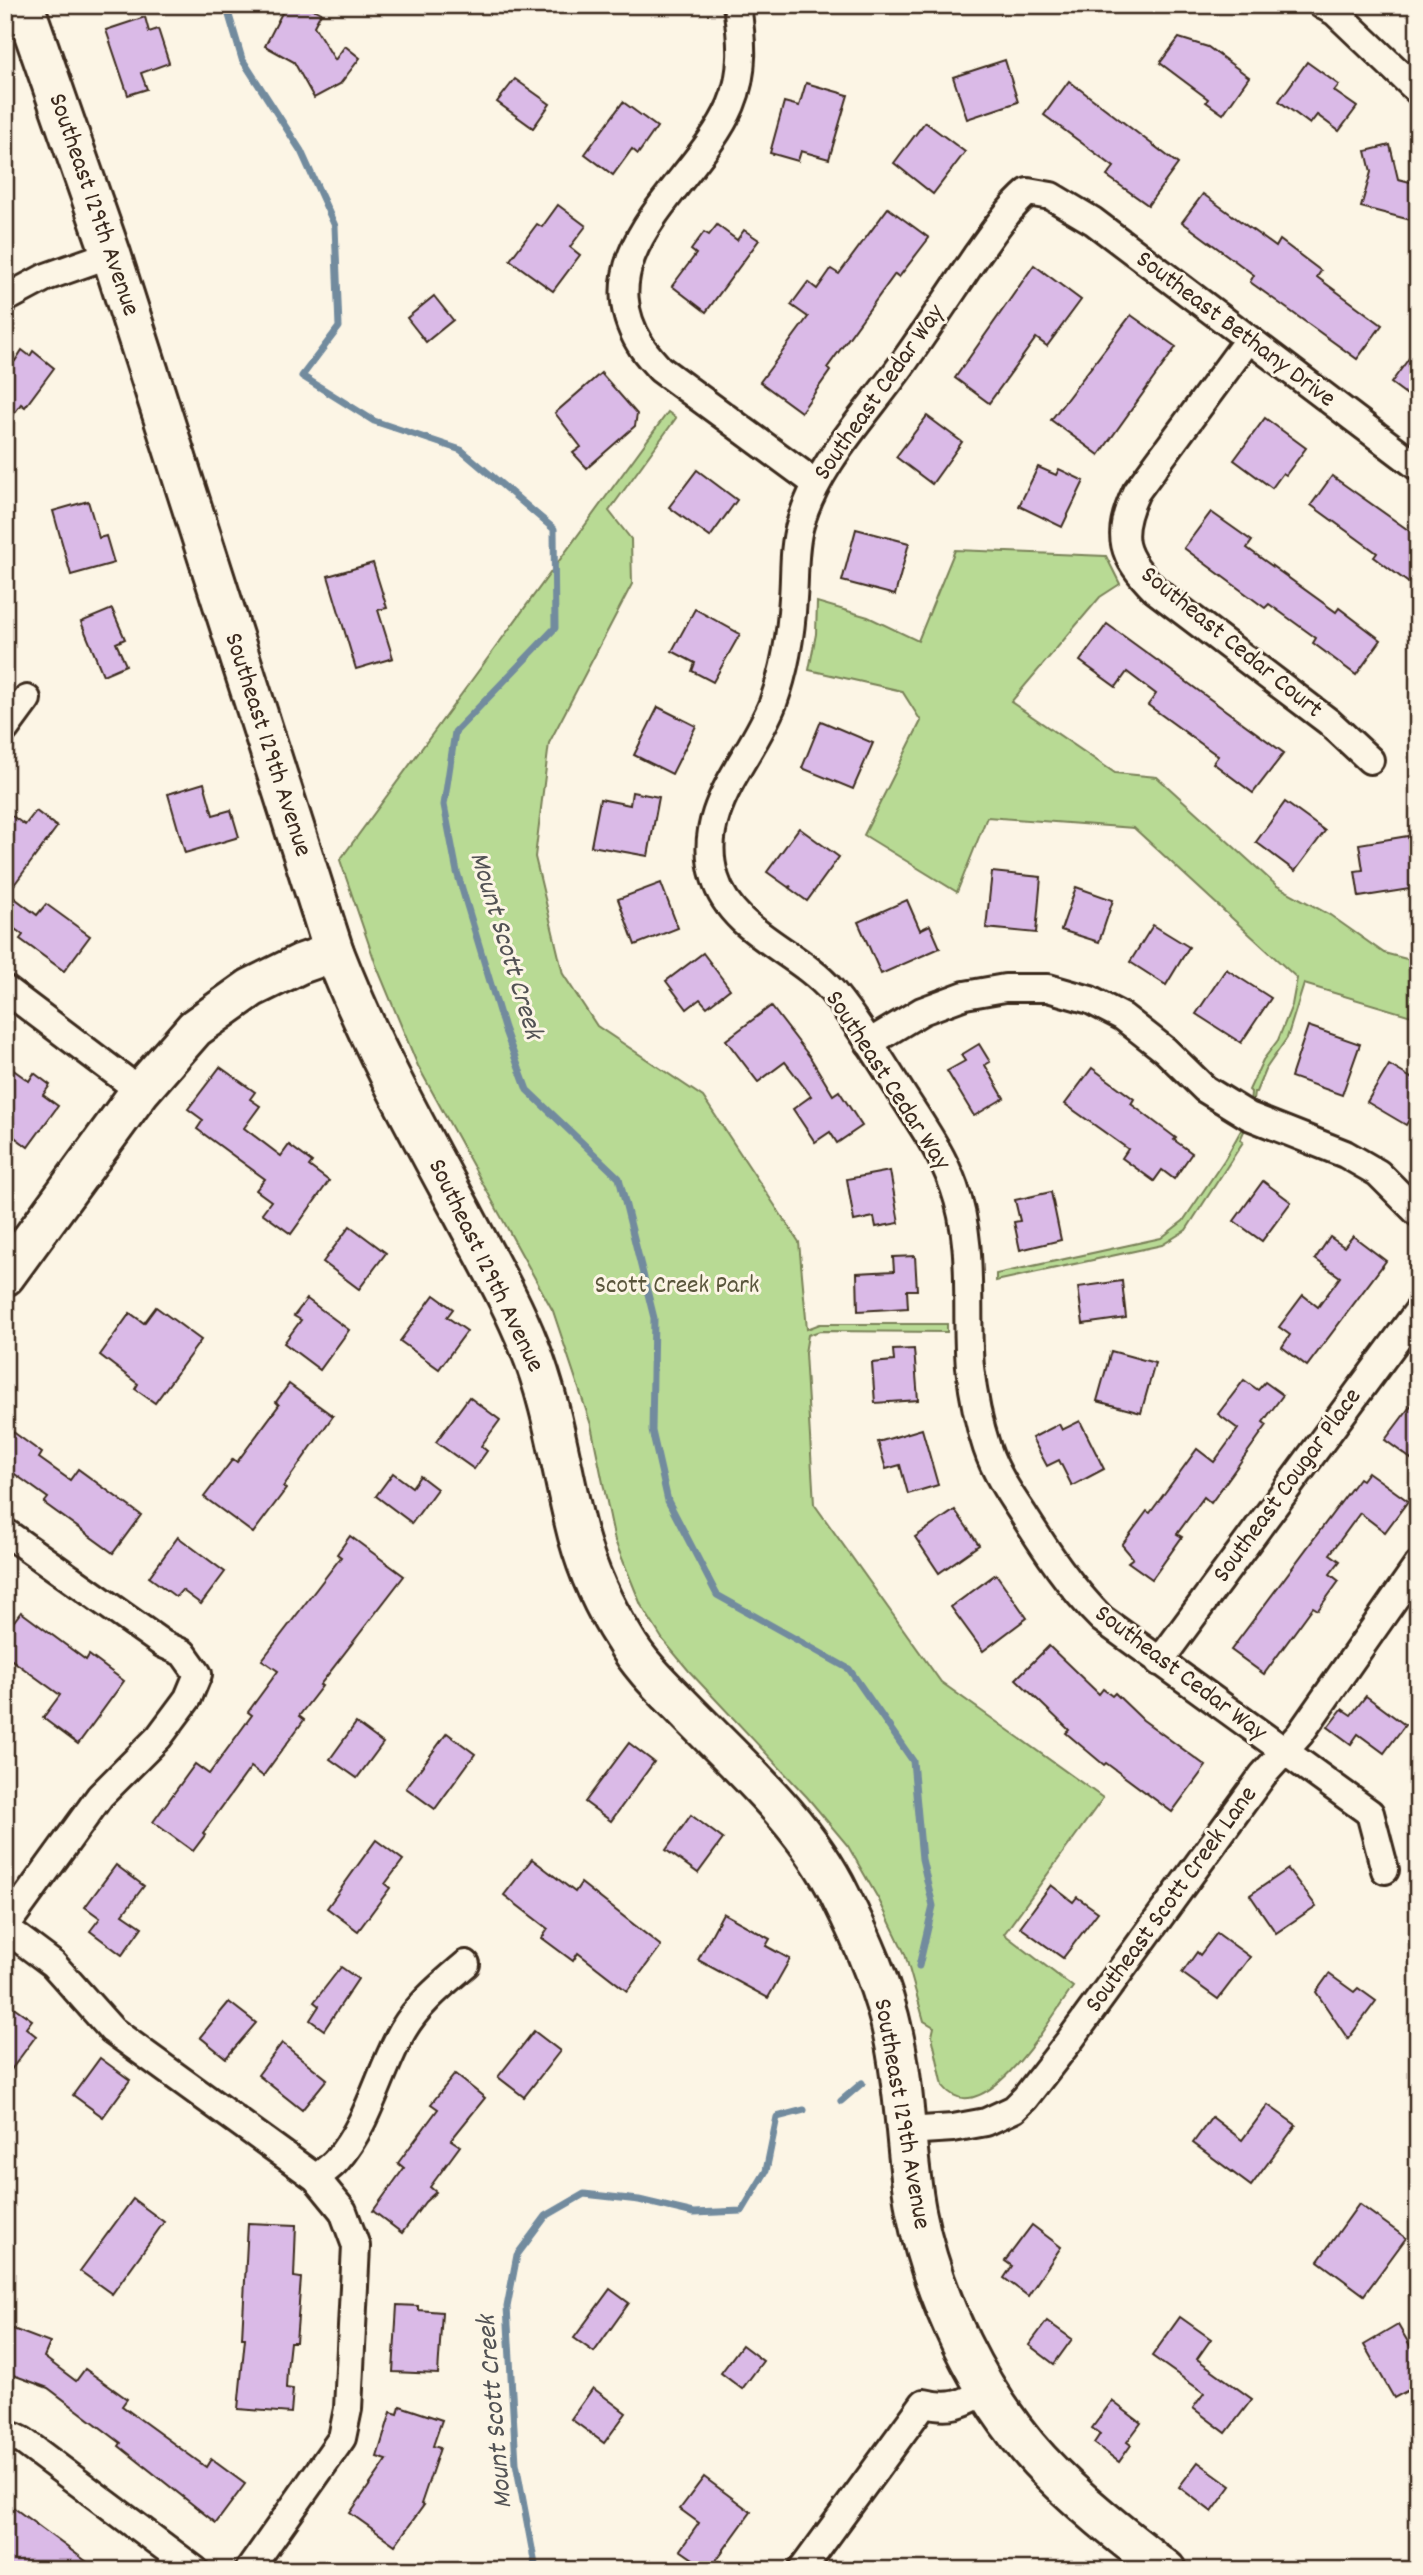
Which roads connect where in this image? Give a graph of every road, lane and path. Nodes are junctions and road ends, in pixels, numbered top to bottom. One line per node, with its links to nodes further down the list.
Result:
1 (24, 5): 6 (main road, Southeast 129th Avenue)
2 (737, 5): 10 (street)
3 (1322, 5): 4 (street)
4 (1418, 91)
5 (1051, 196): 8 (street, Southeast Bethany Drive); 10 (street, Southeast Cedar Way)
6 (111, 254): 7 (street); 14 (main road, Southeast 129th Avenue)
7 (5, 299)
8 (1248, 340): 9 (street, Southeast Bethany Drive); 13 (street, Southeast Cedar Court)
9 (1418, 467)
10 (815, 482): 16 (street, Southeast Cedar Way)
11 (27, 699): 12 (street)
12 (5, 729)
13 (1370, 760)
14 (334, 952): 17 (main road); 28 (main road, Southeast 129th Avenue)
15 (5, 989): 17 (street)
16 (869, 1043): 18 (street); 23 (street, Southeast Cedar Way)
17 (140, 1091): 19 (main road)
18 (1418, 1213)
19 (5, 1276)
20 (1418, 1311): 23 (street, Southeast Cougar Place)
21 (5, 1532): 26 (street)
22 (1418, 1565): 24 (street, Southeast Scott Creek Lane)
23 (1159, 1662): 24 (street, Southeast Cedar Way)
24 (1284, 1752): 25 (street, Southeast Cedar Way); 28 (street, Southeast Scott Creek Lane)
25 (1385, 1870)
26 (5, 1928): 29 (street)
27 (466, 1964): 29 (street)
28 (906, 2131): 30 (main road, Southeast 129th Avenue)
29 (316, 2178): 33 (street)
30 (988, 2389): 34 (street); 35 (main road, Southeast 129th Avenue)
31 (5, 2441): 32 (street)
32 (195, 2570)
33 (249, 2570)
34 (802, 2570)
35 (1166, 2570)

